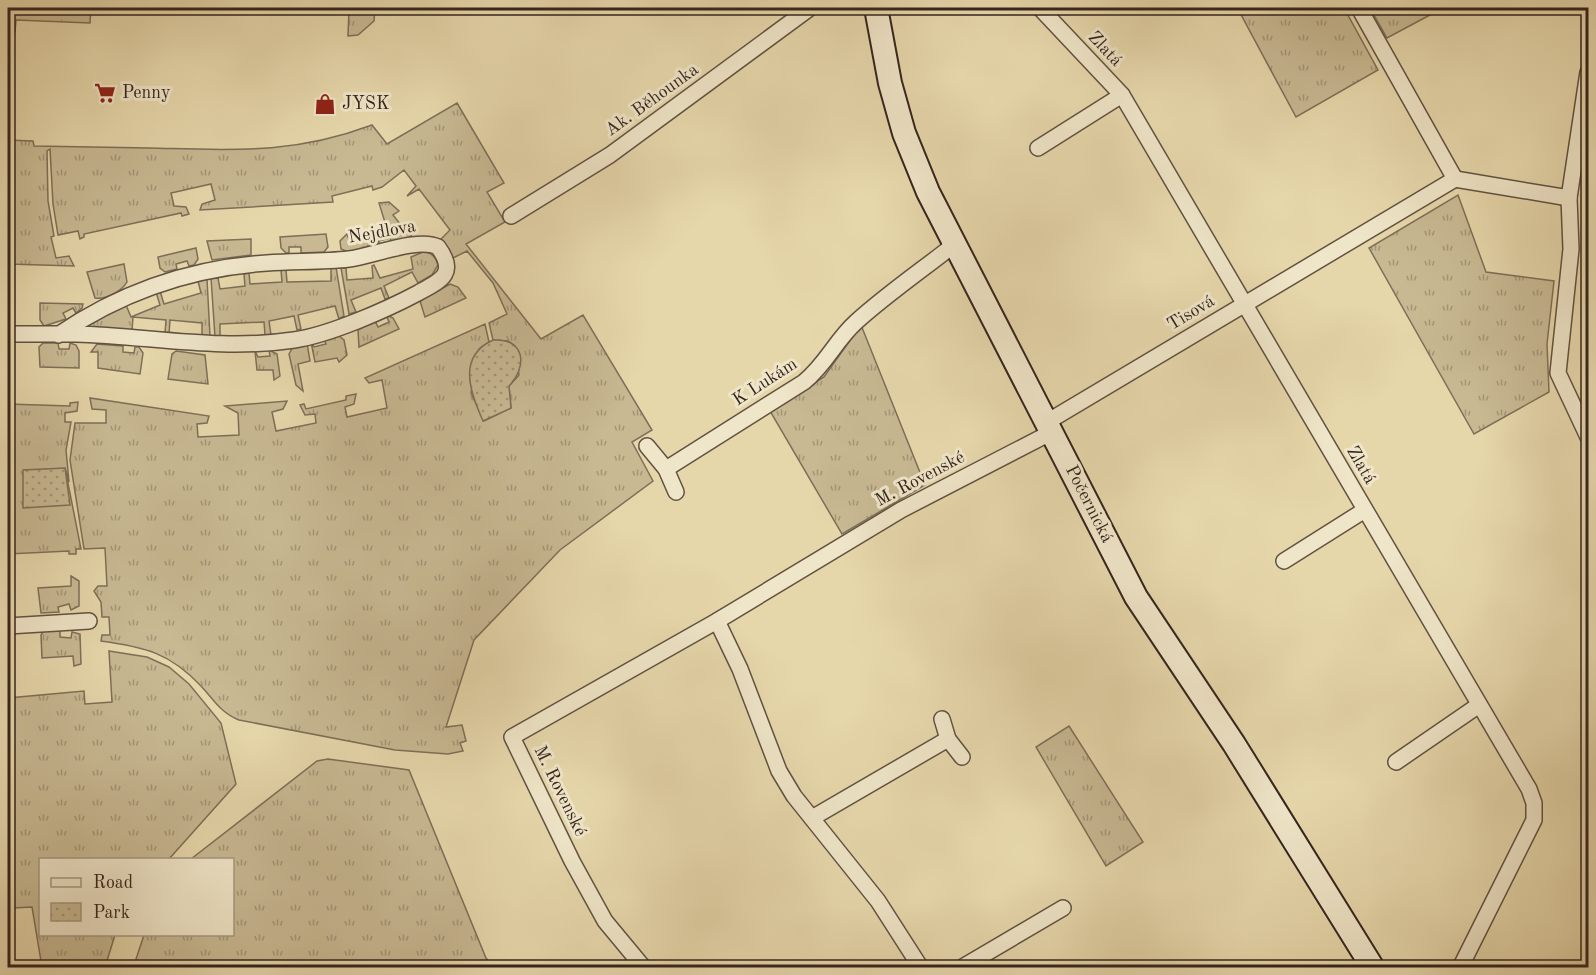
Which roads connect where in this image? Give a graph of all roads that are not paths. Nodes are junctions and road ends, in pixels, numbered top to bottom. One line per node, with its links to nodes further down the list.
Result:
1 (810, 8): 10 (street, Ak. Běhounka)
2 (876, 8): 11 (street, Počernická)
3 (1040, 8): 6 (street, Zlatá)
4 (1359, 8): 8 (street)
5 (1588, 72): 9 (street)
6 (1122, 95): 7 (street); 12 (street, Zlatá)
7 (1038, 148)
8 (1455, 179): 9 (street); 12 (street, Tisová)
9 (1569, 198): 16 (street)
10 (511, 216)
11 (955, 244): 15 (street, Počernická); 18 (street, K Lukám)
12 (1244, 304): 15 (street, Tisová); 20 (street, Zlatá)
13 (8, 334): 14 (street, Nejdlova)
14 (58, 335): 14 (street, Nejdlova)
15 (1050, 427): 23 (street, M. Rovenské); 35 (street, Počernická)
16 (1588, 437)
17 (647, 446): 18 (street)
18 (666, 469): 19 (street)
19 (676, 492)
20 (1365, 510): 21 (street); 25 (street, Zlatá)
21 (1284, 561)
22 (89, 621): 24 (street)
23 (717, 621): 30 (street); 32 (street, M. Rovenské)
24 (8, 626)
25 (1479, 705): 29 (street); 36 (street, Zlatá)
26 (942, 719): 27 (street)
27 (948, 739): 28 (street); 30 (street)
28 (963, 757)
29 (1396, 762)
30 (812, 818): 33 (street)
31 (1063, 908): 34 (street)
32 (644, 968)
33 (921, 968)
34 (961, 968)
35 (1373, 968)
36 (1460, 968)

